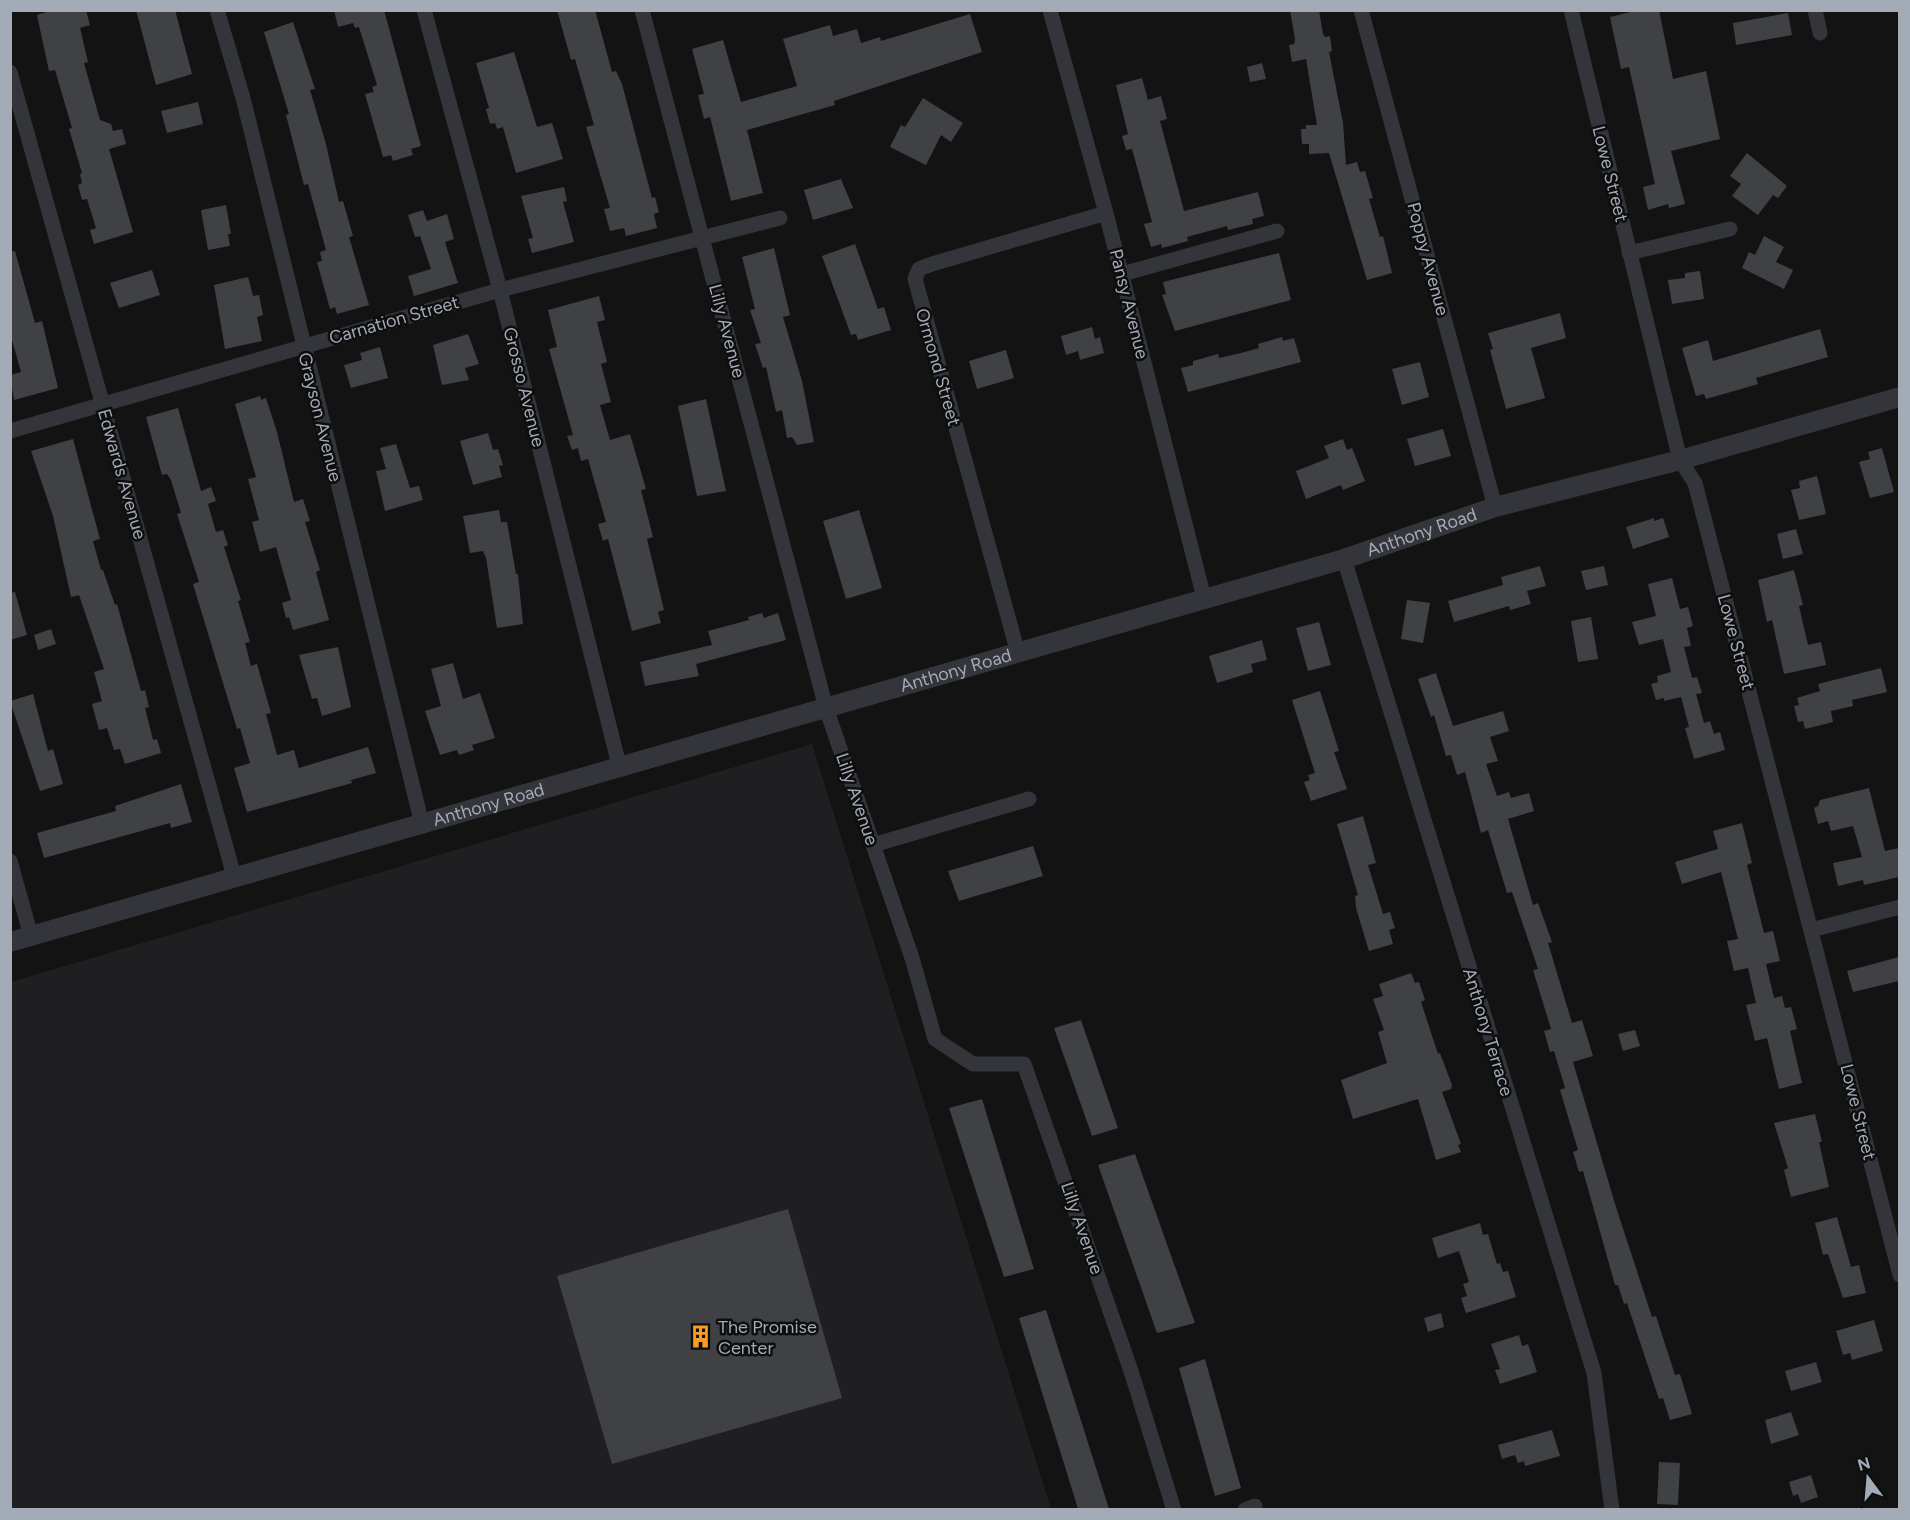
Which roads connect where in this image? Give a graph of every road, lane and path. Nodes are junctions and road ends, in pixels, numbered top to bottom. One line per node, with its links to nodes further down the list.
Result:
1 (217, 10): 18 (street, Grayson Avenue)
2 (424, 10): 17 (street, Grosso Avenue)
3 (642, 10): 14 (street, Lilly Avenue)
4 (1050, 10): 10 (street, Pansy Avenue)
5 (1361, 10): 23 (street, Poppy Avenue)
6 (1571, 10): 15 (street, Lowe Street)
7 (1815, 10): 8 (street)
8 (1820, 33)
9 (10, 72): 20 (street, Edwards Avenue)
10 (1106, 213): 16 (street, Pansy Avenue); 26 (street, Ormond Street)
11 (780, 218): 14 (street, Carnation Street)
12 (1730, 229): 15 (street)
13 (1276, 231): 16 (street)
14 (702, 238): 17 (street, Carnation Street); 27 (street, Lilly Avenue)
15 (1629, 253): 22 (street, Lowe Street)
16 (1122, 274): 25 (street, Pansy Avenue)
17 (500, 290): 18 (street, Carnation Street); 28 (street, Grosso Avenue)
18 (302, 347): 20 (street, Carnation Street); 30 (street, Grayson Avenue)
19 (1899, 398): 22 (street, Anthony Road)
20 (102, 406): 21 (street, Carnation Street); 33 (street, Edwards Avenue)
21 (10, 431)
22 (1680, 460): 23 (street, Anthony Road); 35 (street, Lowe Street)
23 (1495, 507): 24 (street, Anthony Road)
24 (1344, 559): 25 (street, Anthony Road); 40 (street, Anthony Terrace)
25 (1204, 598): 26 (street, Anthony Road)
26 (1018, 653): 27 (street, Anthony Road)
27 (826, 708): 28 (street, Anthony Road); 31 (street, Lilly Avenue)
28 (619, 765): 30 (street, Anthony Road)
29 (1029, 799): 31 (street)
30 (422, 824): 33 (street, Anthony Road)
31 (873, 845): 39 (street, Lilly Avenue)
32 (10, 861): 36 (street)
33 (234, 876): 36 (street, Anthony Road)
34 (1899, 907): 35 (street)
35 (1811, 930): 38 (street, Lowe Street)
36 (31, 936): 37 (street, Anthony Road)
37 (10, 942)
38 (1899, 1275)
39 (1174, 1509)
40 (1612, 1509)

